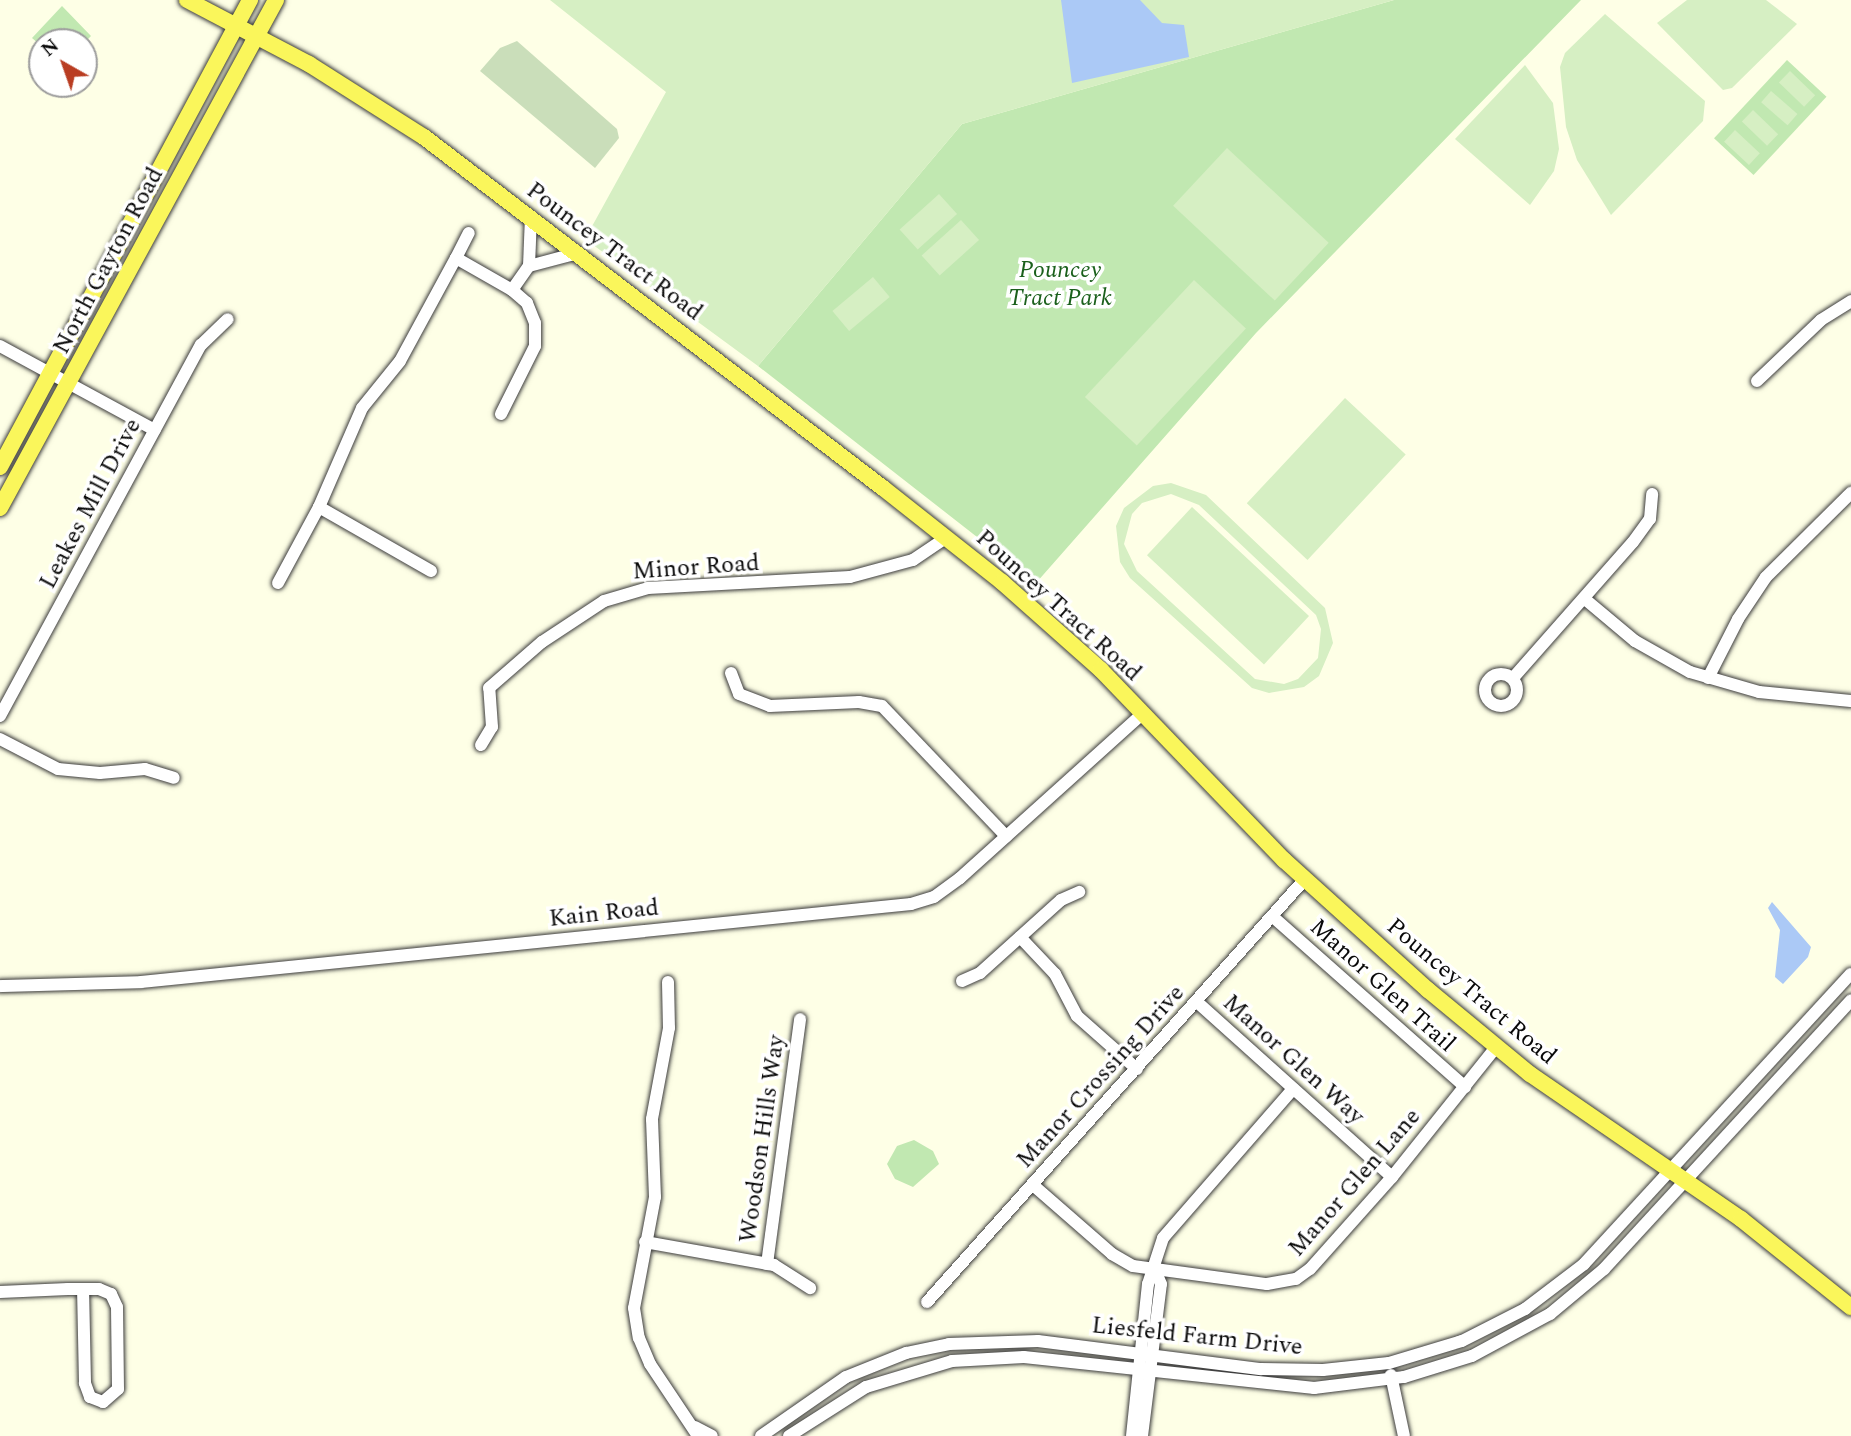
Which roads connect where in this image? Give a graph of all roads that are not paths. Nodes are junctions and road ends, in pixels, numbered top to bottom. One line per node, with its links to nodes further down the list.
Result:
1 (187, 0): 4 (main road, Pouncey Tract Road)
2 (250, 0): 4 (main road, North Gayton Road)
3 (276, 0): 5 (main road, North Gayton Road)
4 (236, 25): 5 (main road, Pouncey Tract Road); 15 (main road, North Gayton Road)
5 (256, 35): 6 (main road, Pouncey Tract Road); 17 (main road, North Gayton Road)
6 (531, 218): 8 (main road, Pouncey Tract Road); 10 (street)
7 (469, 233): 9 (street)
8 (578, 253): 10 (street); 25 (main road, Pouncey Tract Road)
9 (456, 258): 11 (street); 23 (street)
10 (529, 266): 11 (street)
11 (512, 290): 18 (street)
12 (1851, 301): 16 (street)
13 (228, 319): 19 (street, Leakes Mill Drive)
14 (0, 346): 15 (street)
15 (50, 373): 17 (street); 20 (main road, North Gayton Road)
16 (1757, 381)
17 (68, 384): 19 (street); 24 (main road, North Gayton Road)
18 (501, 414)
19 (155, 430): 34 (street, Leakes Mill Drive)
20 (0, 467)
21 (1851, 493): 31 (street)
22 (1652, 494): 28 (street)
23 (319, 507): 26 (street); 27 (street)
24 (0, 508)
25 (946, 538): 33 (main road, Pouncey Tract Road); 36 (street, Minor Road)
26 (432, 571)
27 (278, 583)
28 (1586, 600): 30 (street); 31 (street)
29 (731, 673): 38 (street)
30 (1513, 678)
31 (1708, 678): 32 (street)
32 (1851, 701)
33 (1143, 713): 38 (street, Kain Road); 39 (main road, Pouncey Tract Road)
34 (0, 716)
35 (0, 739): 37 (street)
36 (481, 745)
37 (174, 778)
38 (1006, 836): 46 (street, Kain Road)
39 (1305, 879): 41 (street, Manor Crossing Drive); 50 (main road, Pouncey Tract Road)
40 (1079, 892): 42 (street)
41 (1272, 916): 48 (street, Manor Crossing Drive); 52 (street, Manor Glen Trail)
42 (1020, 937): 44 (street); 51 (street)
43 (1851, 974): 54 (street, Liesfeld Farm Drive)
44 (962, 981)
45 (668, 982): 58 (street)
46 (0, 985)
47 (1851, 1000): 56 (street, Liesfeld Farm Drive)
48 (1197, 1002): 51 (street, Manor Crossing Drive); 53 (street, Manor Glen Way)
49 (800, 1019): 59 (street, Woodson Hills Way)
50 (1496, 1047): 52 (street, Manor Glen Lane); 54 (main road, Pouncey Tract Road)
51 (1137, 1069): 57 (street, Manor Crossing Drive)
52 (1465, 1087): 55 (street, Manor Glen Lane)
53 (1293, 1089): 55 (street, Manor Glen Way); 60 (street)
54 (1670, 1172): 56 (main road, Pouncey Tract Road); 67 (street, Liesfeld Farm Drive)
55 (1392, 1177): 60 (street, Manor Glen Lane)
56 (1685, 1181): 65 (main road, Pouncey Tract Road); 69 (street, Liesfeld Farm Drive)
57 (1033, 1185): 60 (street, Manor Glen Lane); 64 (street, Manor Crossing Drive)
58 (645, 1242): 59 (street); 70 (street)
59 (767, 1264): 61 (street)
60 (1155, 1270): 66 (street)
61 (810, 1288)
62 (83, 1289): 62 (street); 63 (street)
63 (0, 1292)
64 (927, 1302)
65 (1851, 1307)
66 (1147, 1355): 67 (street, Liesfeld Farm Drive); 68 (street); 72 (street, Liesfeld Farm Drive)
67 (1389, 1363): 69 (street)
68 (1145, 1370): 69 (street, Liesfeld Farm Drive); 73 (street, Liesfeld Farm Drive); 74 (street); 75 (street)
69 (1392, 1380): 76 (street)
70 (697, 1432): 71 (street)
71 (712, 1436)
72 (761, 1436)
73 (789, 1436)
74 (1132, 1436)
75 (1142, 1436)
76 (1404, 1436)

